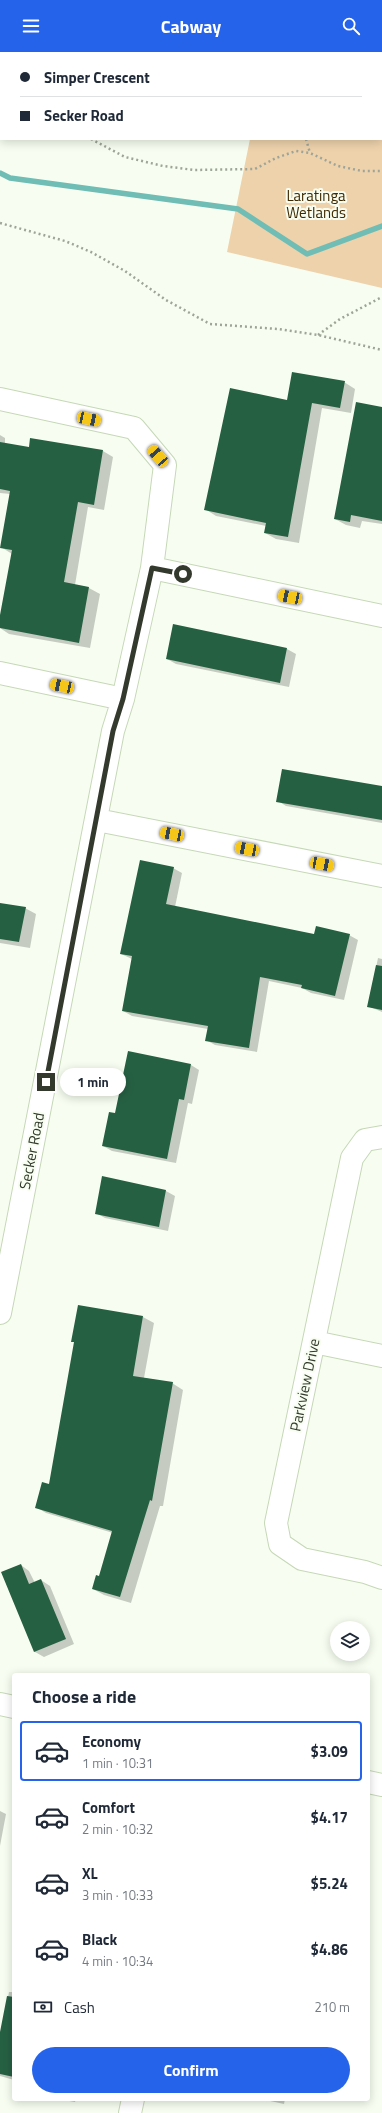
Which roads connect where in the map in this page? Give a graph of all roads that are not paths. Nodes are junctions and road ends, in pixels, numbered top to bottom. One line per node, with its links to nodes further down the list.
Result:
1 (0, 399): 2 (street, Secker Road)
2 (152, 568): 3 (street); 5 (street, Secker Road)
3 (382, 616)
4 (0, 673): 5 (street)
5 (123, 699): 6 (street, Secker Road)
6 (97, 820): 7 (street); 9 (street, Secker Road)
7 (382, 876)
8 (382, 1138): 10 (street, Parkview Drive)
9 (0, 1313)
10 (314, 1342): 11 (street); 12 (street, Parkview Drive)
11 (382, 1356)
12 (382, 1578)
13 (0, 1704): 14 (street)
14 (12, 1707)
15 (370, 1782): 16 (street)
16 (382, 1785)
17 (133, 2101): 18 (street)
18 (130, 2113)

